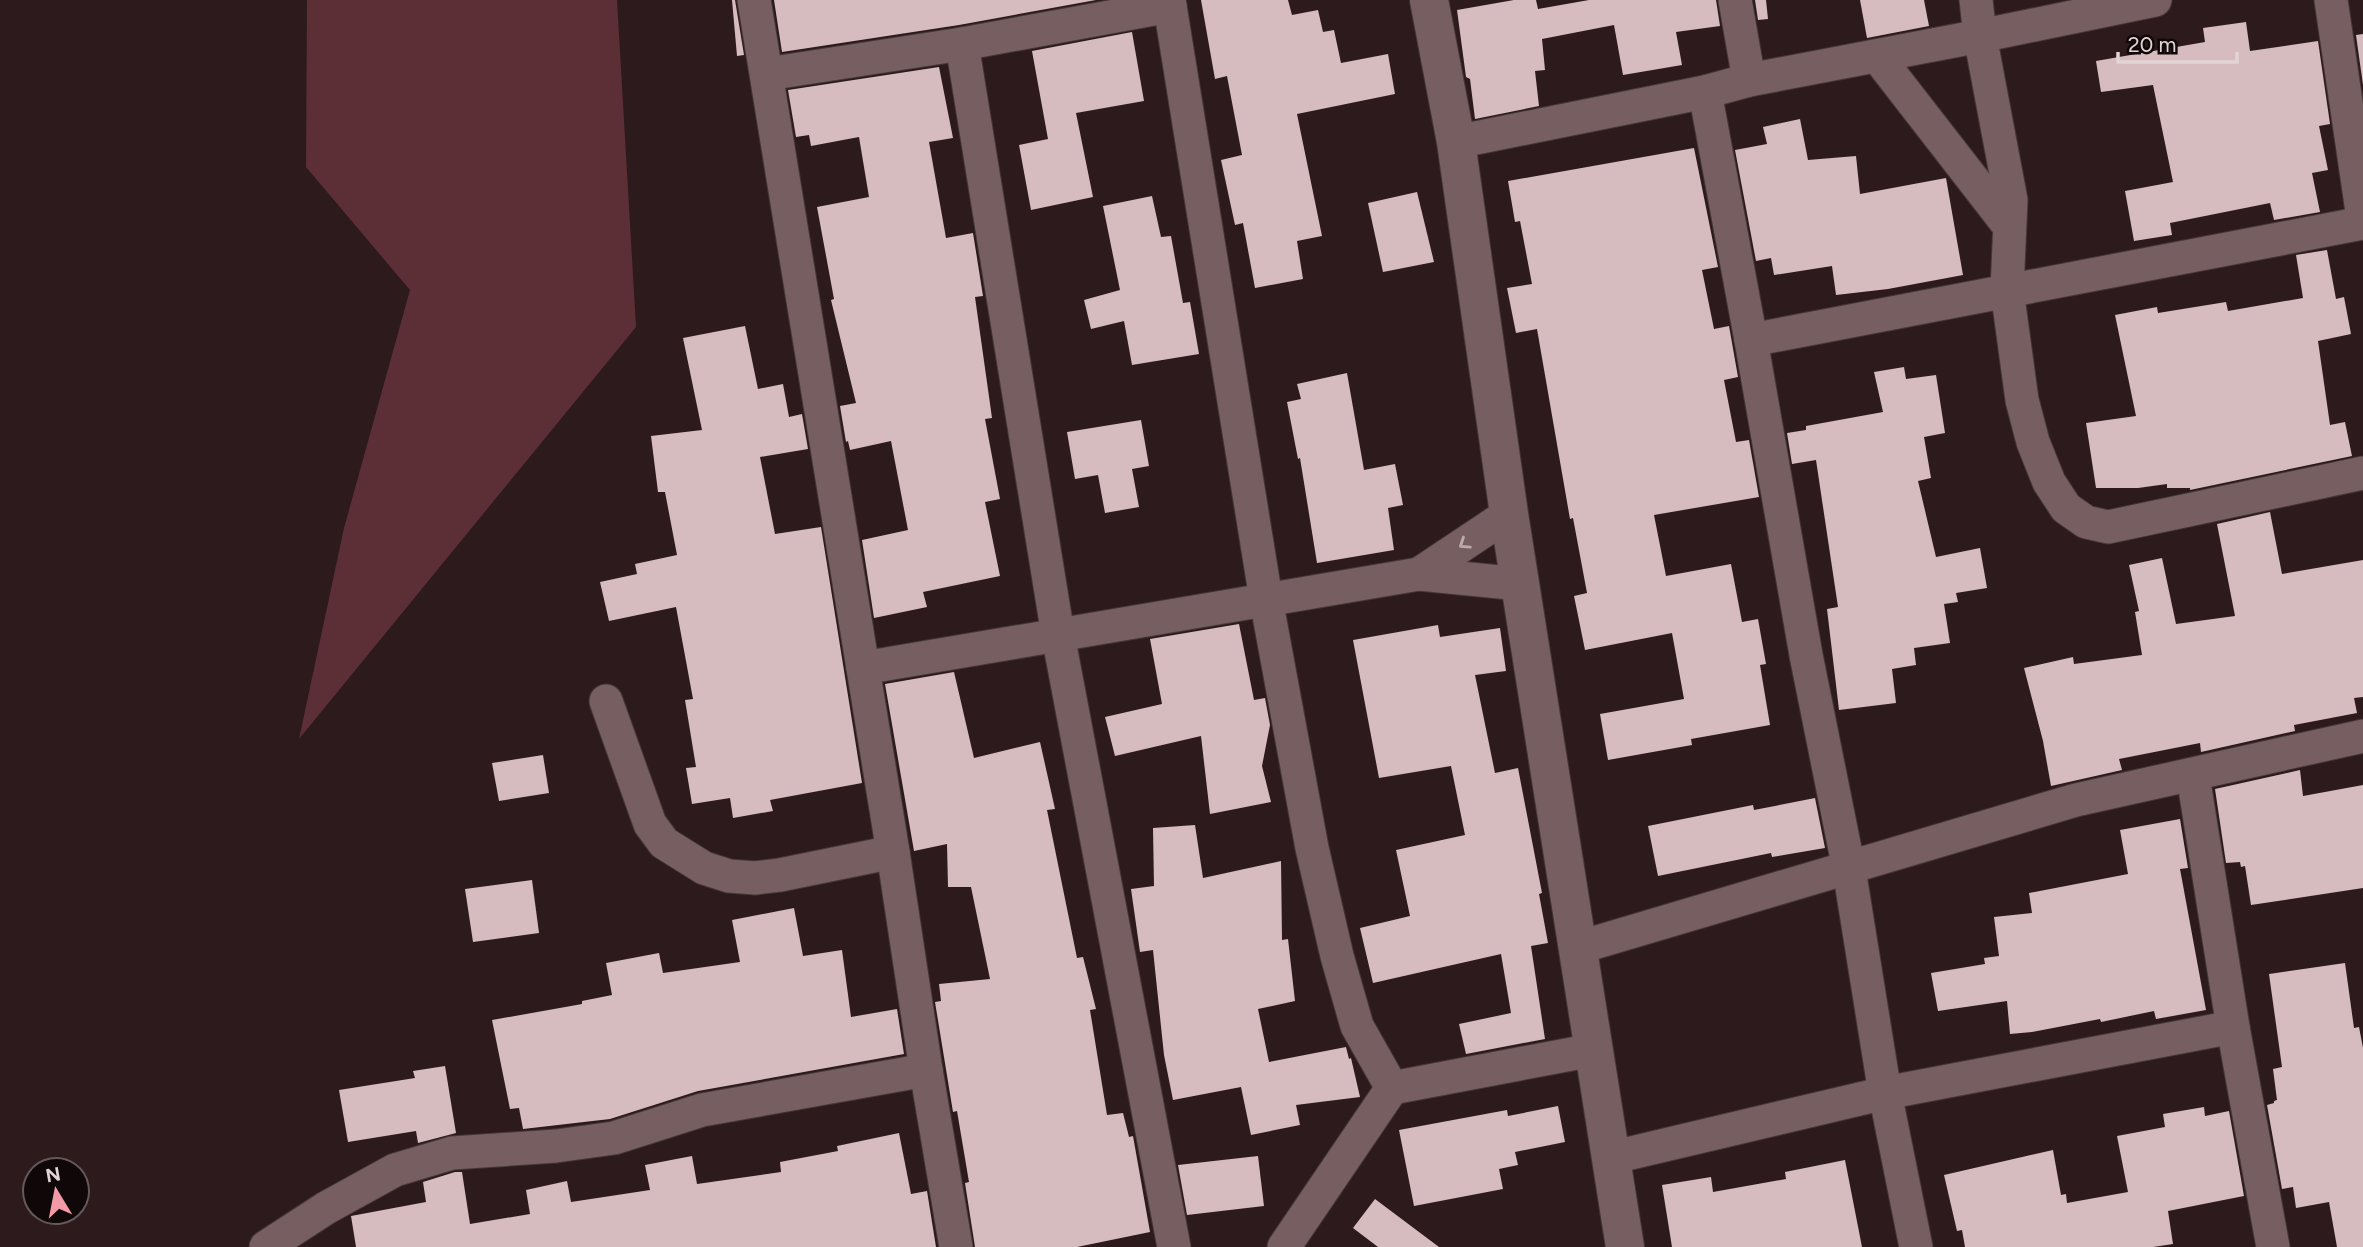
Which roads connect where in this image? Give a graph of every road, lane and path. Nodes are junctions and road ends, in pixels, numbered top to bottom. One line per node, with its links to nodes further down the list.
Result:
1 (754, 0): 11 (street)
2 (1429, 0): 14 (street)
3 (1735, 0): 12 (street)
4 (1976, 0): 8 (street)
5 (2155, 0): 8 (street)
6 (2331, 0): 15 (street)
7 (1170, 3): 9 (street); 23 (street)
8 (1980, 36): 10 (street); 16 (street)
9 (962, 44): 11 (street); 24 (street)
10 (1877, 56): 12 (street); 16 (street)
11 (766, 74): 25 (street)
12 (1749, 80): 13 (street)
13 (1705, 92): 14 (street); 18 (street)
14 (1456, 142): 20 (street)
15 (2363, 221): 17 (street)
16 (2009, 226): 17 (street)
17 (2007, 290): 18 (street); 19 (street)
18 (1751, 340): 30 (street)
19 (2363, 473)
20 (1509, 514): 21 (street, one-way to 21); 22 (street)
21 (1419, 574): 22 (street); 23 (street)
22 (1520, 584): 31 (street)
23 (1266, 599): 24 (street); 35 (street)
24 (1058, 635): 25 (street); 40 (street)
25 (863, 667): 29 (street)
26 (606, 701): 29 (street)
27 (2363, 736): 28 (street)
28 (2193, 776): 30 (street); 32 (street)
29 (892, 852): 34 (street)
30 (1849, 869): 31 (street); 36 (street)
31 (1577, 948): 33 (street)
32 (2233, 1027): 36 (street); 44 (street)
33 (1593, 1050): 35 (street); 37 (street)
34 (926, 1070): 38 (street); 39 (street)
35 (1392, 1087): 41 (street)
36 (1885, 1093): 37 (street); 43 (street)
37 (1611, 1158): 42 (street)
38 (266, 1247)
39 (956, 1247)
40 (1174, 1247)
41 (1284, 1247)
42 (1625, 1247)
43 (1916, 1247)
44 (2273, 1247)

